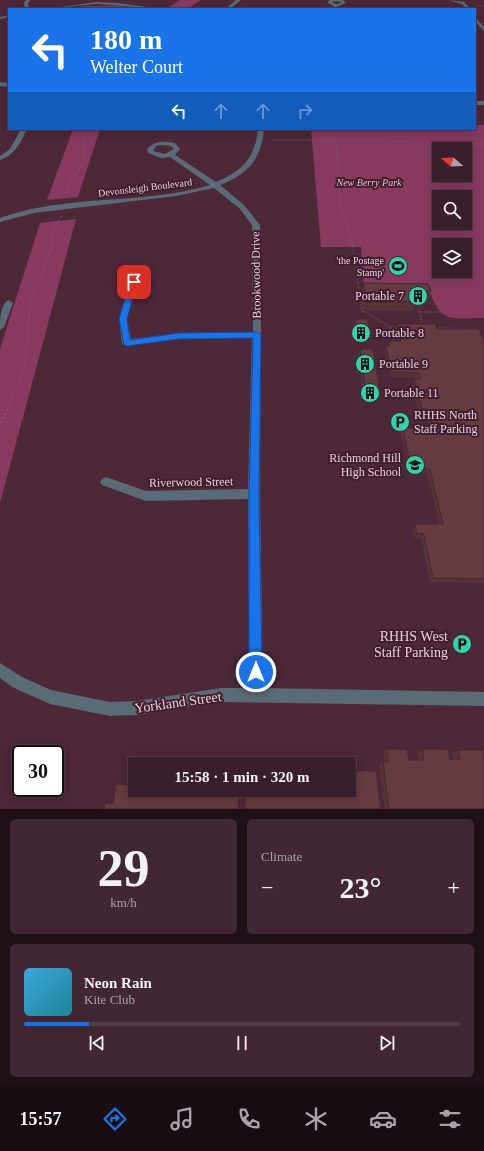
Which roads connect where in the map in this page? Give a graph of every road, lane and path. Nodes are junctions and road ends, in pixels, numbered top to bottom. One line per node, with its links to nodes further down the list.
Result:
1 (144, 0): 8 (street)
2 (191, 0): 11 (path)
3 (239, 0): 12 (street)
4 (254, 0): 5 (street)
5 (263, 0)
6 (335, 0): 13 (street); 13 (street)
7 (450, 0): 14 (street)
8 (134, 6): 9 (street); 10 (street)
9 (55, 8)
10 (151, 8)
11 (177, 8)
12 (228, 8)
13 (336, 8)
14 (468, 8)
15 (476, 19): 16 (street)
16 (484, 30)
17 (23, 130): 26 (street)
18 (85, 130): 28 (path)
19 (261, 130): 27 (street, Devonsleigh Boulevard)
20 (273, 140): 21 (path)
21 (327, 140): 22 (path); 23 (path)
22 (343, 140): 23 (path); 24 (path)
23 (336, 144): 39 (path)
24 (484, 144)
25 (171, 155): 27 (street, Brookwood Drive)
26 (0, 158)
27 (215, 186): 30 (street, Devonsleigh Boulevard); 45 (street, Brookwood Drive)
28 (65, 201)
29 (62, 215): 48 (path)
30 (0, 220)
31 (134, 282): 45 (street)
32 (411, 302): 33 (path)
33 (417, 302): 35 (path); 35 (path)
34 (9, 303): 38 (street)
35 (418, 306): 36 (path)
36 (419, 312): 37 (path); 43 (path)
37 (444, 312)
38 (0, 327)
39 (390, 327): 40 (path); 47 (path)
40 (404, 328)
41 (416, 328): 43 (path)
42 (434, 328): 43 (path); 44 (path); 46 (path)
43 (423, 329)
44 (478, 332)
45 (257, 335): 50 (street, Brookwood Drive)
46 (436, 335)
47 (395, 347)
48 (0, 422)
49 (106, 482): 50 (street, Riverwood Street)
50 (254, 494): 52 (street, Brookwood Drive)
51 (0, 670): 52 (street, Yorkland Street)
52 (256, 695): 53 (street, Yorkland Street)
53 (484, 699)

